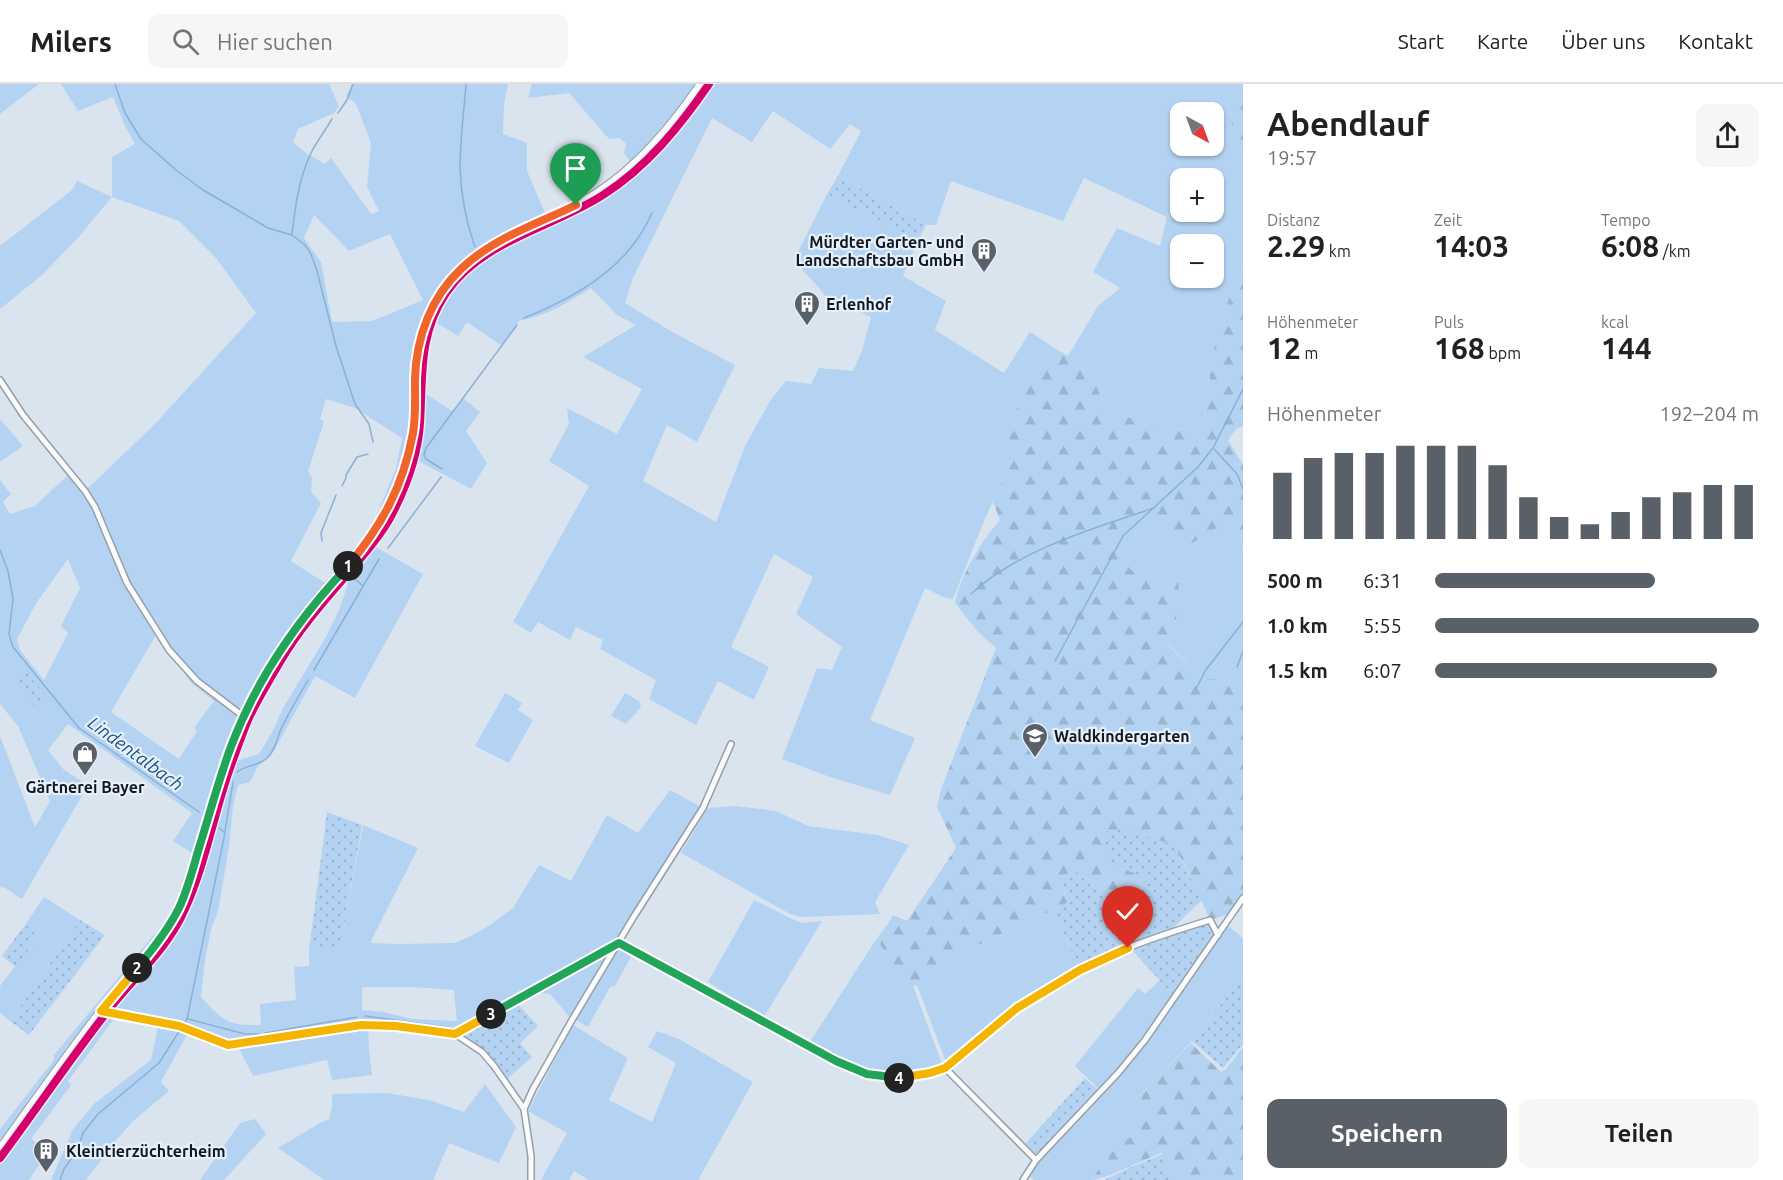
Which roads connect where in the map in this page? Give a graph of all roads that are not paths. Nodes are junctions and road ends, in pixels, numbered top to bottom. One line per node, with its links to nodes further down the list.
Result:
1 (701, 84): 3 (street)
2 (0, 381): 3 (street)
3 (243, 716): 8 (street)
4 (731, 744): 7 (street)
5 (1243, 898): 6 (street)
6 (1218, 935): 10 (street); 13 (street)
7 (619, 943): 9 (street); 10 (street); 11 (street)
8 (101, 1011): 9 (street); 12 (street)
9 (455, 1034): 11 (street)
10 (945, 1068): 13 (street)
11 (524, 1109): 14 (street)
12 (0, 1149)
13 (1036, 1160): 15 (street)
14 (531, 1180)
15 (1023, 1180)

